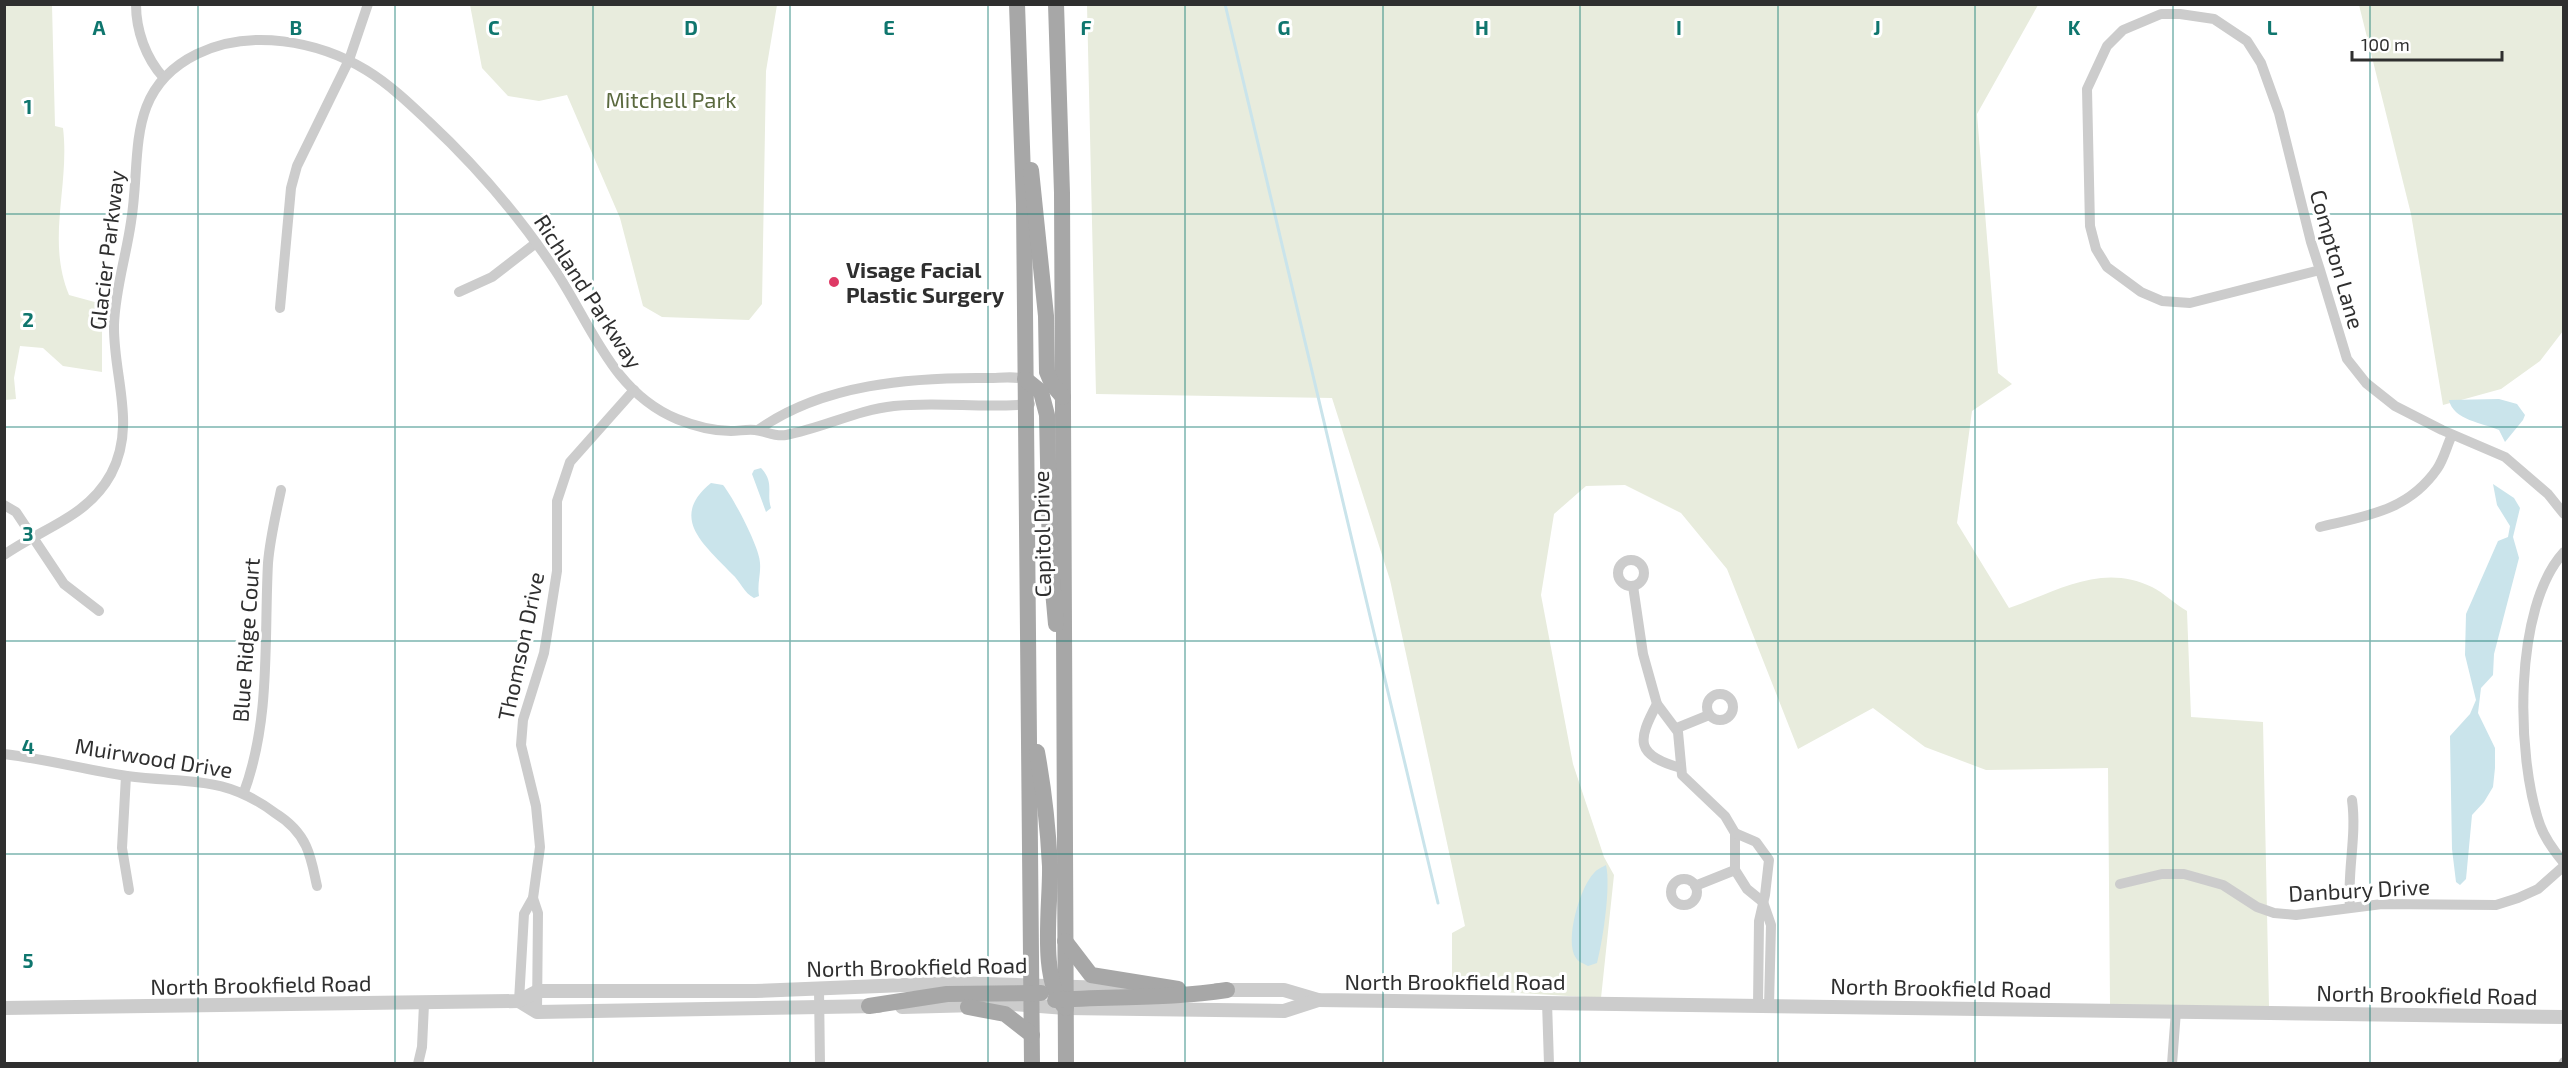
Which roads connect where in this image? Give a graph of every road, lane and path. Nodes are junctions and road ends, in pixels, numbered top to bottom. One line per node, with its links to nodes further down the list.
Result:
1 (136, 4): 6 (street)
2 (368, 4): 5 (street)
3 (1017, 4): 7 (main road)
4 (1056, 4): 15 (main road, Capitol Drive)
5 (349, 60): 6 (street, Richland Parkway); 8 (street, Richland Parkway); 11 (street)
6 (163, 77): 25 (street, Glacier Parkway)
7 (1022, 122): 12 (main road); 15 (main road)
8 (536, 243): 10 (street); 14 (street, Richland Parkway)
9 (2320, 270): 9 (street, Compton Lane); 20 (street, Compton Lane)
10 (459, 292)
11 (280, 308)
12 (1025, 379): 13 (street, Richland Parkway); 15 (street, Richland Parkway); 16 (main road); 17 (main road, Capitol Drive)
13 (888, 385): 18 (street); 19 (street, Richland Parkway)
14 (633, 390): 19 (street, Richland Parkway); 47 (street, Thomson Drive)
15 (1063, 397): 16 (street, Richland Parkway); 32 (main road, Capitol Drive)
16 (1045, 401): 17 (street, Richland Parkway); 32 (main road)
17 (1025, 405): 18 (street, Richland Parkway); 31 (main road, Capitol Drive)
18 (889, 407): 19 (street, Richland Parkway)
19 (758, 430)
20 (2452, 435): 23 (street, Compton Lane); 24 (street)
21 (281, 490): 38 (street, Blue Ridge Court)
22 (4, 506): 25 (street)
23 (2564, 514)
24 (2320, 527)
25 (31, 537): 27 (street, Glacier Parkway); 29 (street)
26 (2564, 552): 41 (street)
27 (4, 555)
28 (1633, 586): 30 (street)
29 (99, 610)
30 (1657, 704): 34 (street); 36 (street)
31 (1029, 707): 55 (main road, Capitol Drive); 56 (main road)
32 (1066, 715): 50 (main road, Capitol Drive)
33 (1709, 715): 34 (street)
34 (1677, 728): 36 (street)
35 (4, 754): 37 (street, Muirwood Drive)
36 (1681, 768): 40 (street)
37 (126, 776): 38 (street, Muirwood Drive); 46 (street)
38 (244, 792): 44 (street, Muirwood Drive)
39 (2352, 800): 49 (street)
40 (1735, 833): 42 (street); 48 (street)
41 (2564, 865): 49 (street, Danbury Drive)
42 (1735, 870): 45 (street); 48 (street)
43 (2120, 884): 49 (street, Danbury Drive)
44 (317, 886)
45 (1695, 886)
46 (129, 890)
47 (533, 898): 54 (street, Thomson Drive); 58 (street, Thomson Drive)
48 (1763, 902): 63 (street)
49 (2350, 907)
50 (1065, 941): 52 (main road); 56 (main road, Capitol Drive)
51 (819, 988): 54 (street, North Brookfield Road); 55 (street, North Brookfield Road); 61 (street)
52 (1178, 989): 53 (street, North Brookfield Road); 56 (street, North Brookfield Road)
53 (1227, 990): 56 (main road); 57 (street, North Brookfield Road)
54 (538, 991): 58 (street, North Brookfield Road); 67 (street, Thomson Drive)
55 (1032, 994): 56 (main road); 62 (main road); 64 (street, North Brookfield Road); 69 (main road, Capitol Drive)
56 (1060, 995): 57 (street, North Brookfield Road); 73 (main road, Capitol Drive)
57 (1318, 1000): 59 (street, North Brookfield Road)
58 (519, 1001): 60 (street, North Brookfield Road); 67 (street)
59 (1547, 1002): 63 (street, North Brookfield Road); 74 (street)
60 (424, 1004): 65 (street, North Brookfield Road); 70 (street)
61 (820, 1006): 62 (street, North Brookfield Road); 67 (street, North Brookfield Road); 71 (street)
62 (869, 1006): 64 (street, North Brookfield Road)
63 (1764, 1006): 66 (street, North Brookfield Road)
64 (968, 1007): 69 (main road)
65 (4, 1008)
66 (2176, 1011): 68 (street, North Brookfield Road); 75 (street)
67 (537, 1012)
68 (2564, 1017)
69 (1032, 1035): 72 (main road, Capitol Drive)
70 (418, 1064)
71 (819, 1064)
72 (1032, 1064)
73 (1066, 1064)
74 (1549, 1064)
75 (2172, 1064)

